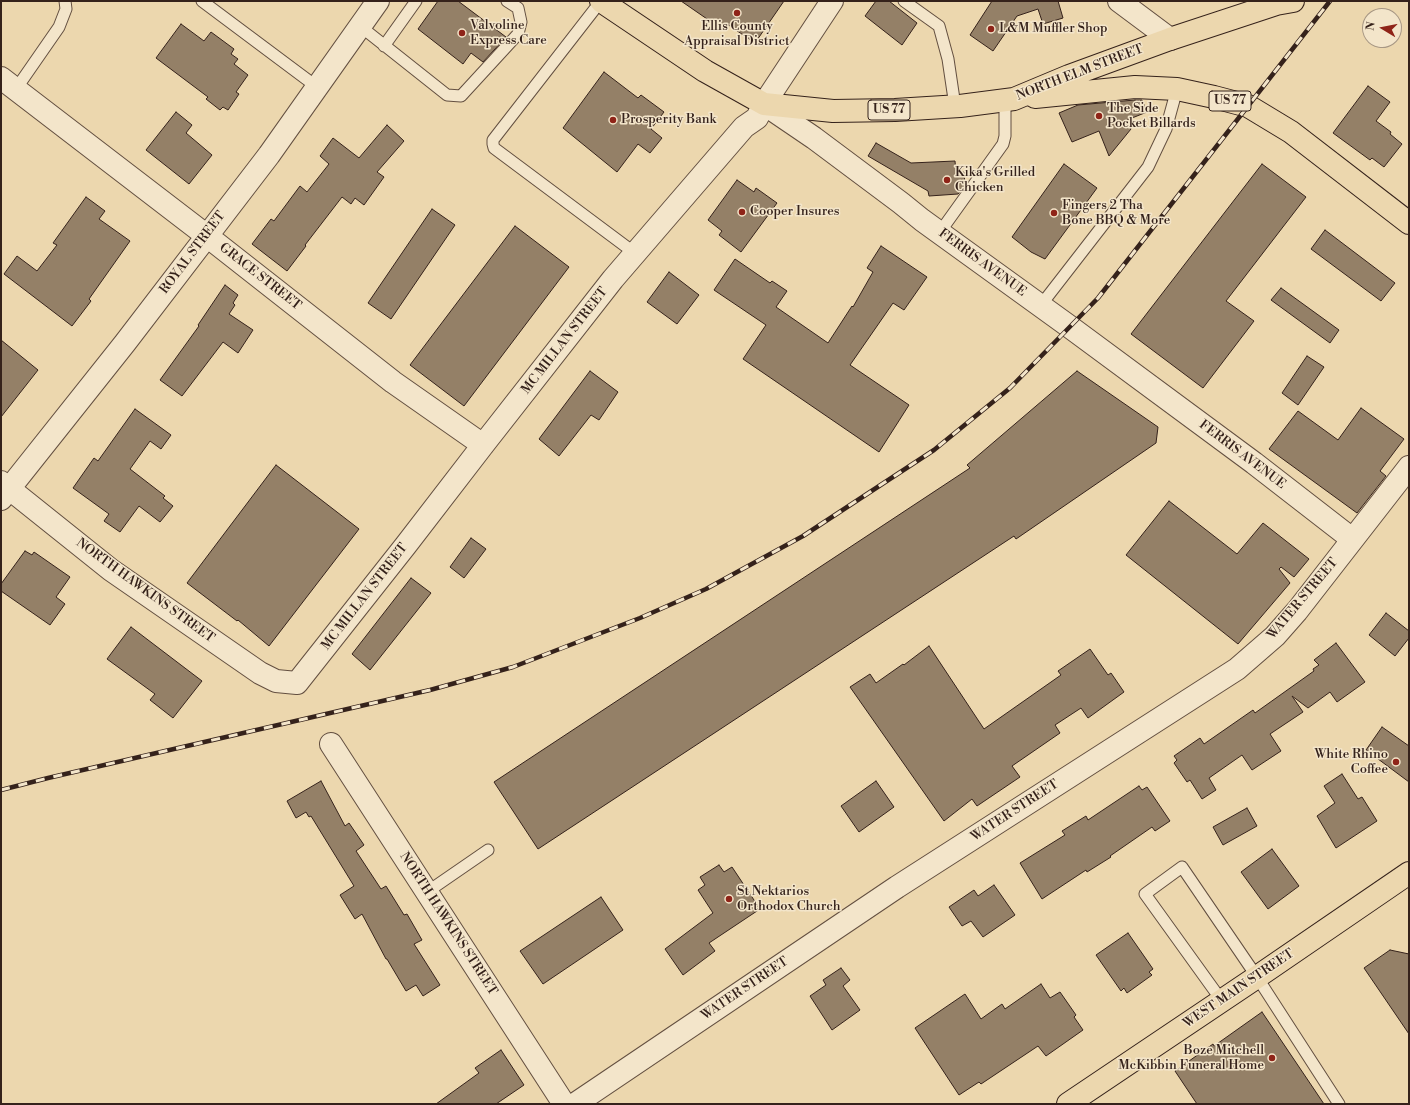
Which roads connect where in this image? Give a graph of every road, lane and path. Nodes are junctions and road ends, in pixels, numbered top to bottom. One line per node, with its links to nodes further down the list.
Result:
1 (65, 1): 14 (lane)
2 (202, 1): 15 (lane)
3 (378, 1): 11 (street, ROYAL STREET)
4 (416, 1): 13 (lane)
5 (507, 1): 13 (lane)
6 (601, 1): 18 (main road, FERRIS AVENUE / US 77); 23 (lane)
7 (832, 1): 18 (street, MC MILLAN STREET)
8 (904, 1): 19 (lane)
9 (1119, 1): 12 (street)
10 (1293, 1): 12 (main road, NORTH ELM STREET / US 77)
11 (360, 26): 13 (lane); 15 (street, ROYAL STREET)
12 (1170, 39): 17 (main road, NORTH ELM STREET / US 77)
13 (384, 46)
14 (8, 84): 22 (street, GRACE STREET)
15 (317, 87): 22 (street, ROYAL STREET)
16 (1178, 89): 17 (main road, US 77); 20 (main road, US 77); 24 (lane)
17 (1009, 99): 19 (main road, NORTH ELM STREET / US 77); 21 (lane)
18 (764, 104): 19 (main road, NORTH ELM STREET / US 77); 21 (street, FERRIS AVENUE); 23 (street, MC MILLAN STREET)
19 (955, 106)
20 (1409, 223)
21 (940, 232): 24 (street, FERRIS AVENUE)
22 (207, 236): 25 (street, GRACE STREET); 27 (street, ROYAL STREET)
23 (636, 254): 25 (street, MC MILLAN STREET)
24 (1040, 305): 28 (street, FERRIS AVENUE)
25 (482, 446): 29 (street, MC MILLAN STREET)
26 (1409, 468): 28 (street, WATER STREET)
27 (4, 490): 29 (street, NORTH HAWKINS STREET)
28 (1352, 539): 37 (street, WATER STREET)
29 (296, 683)
30 (331, 744): 33 (street, NORTH HAWKINS STREET)
31 (488, 850): 33 (lane)
32 (1409, 873): 34 (main road, WEST MAIN STREET)
33 (427, 892): 36 (street, NORTH HAWKINS STREET)
34 (1258, 977): 35 (main road, WEST MAIN STREET); 35 (lane); 39 (lane)
35 (1222, 1001): 38 (main road, WEST MAIN STREET)
36 (564, 1104)
37 (575, 1104)
38 (1068, 1104)
39 (1339, 1104)

